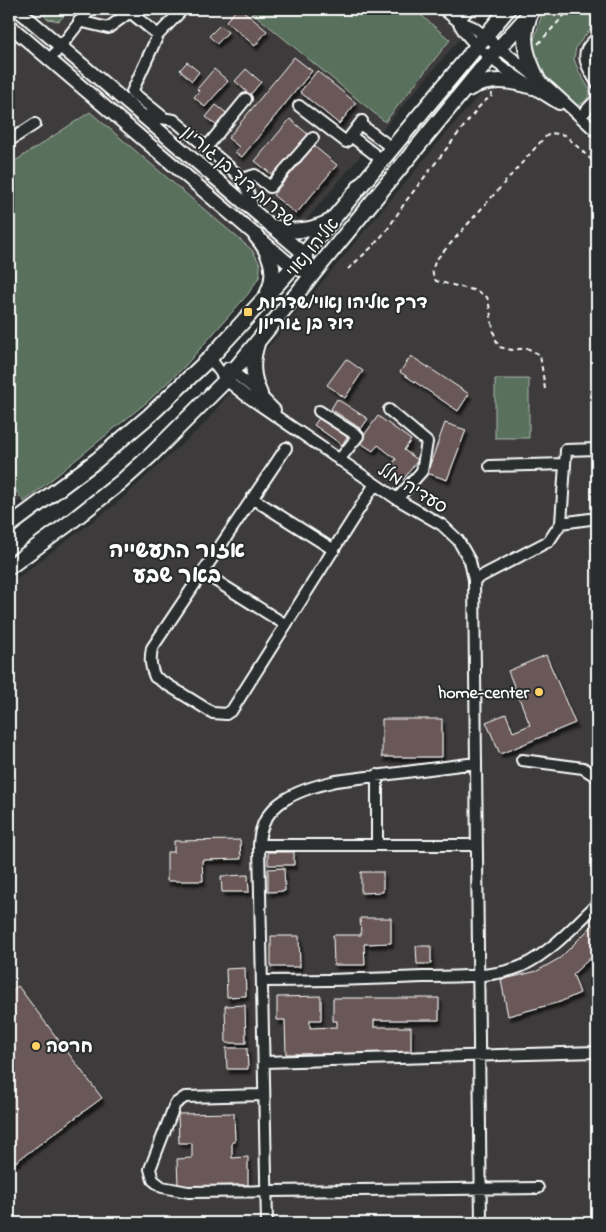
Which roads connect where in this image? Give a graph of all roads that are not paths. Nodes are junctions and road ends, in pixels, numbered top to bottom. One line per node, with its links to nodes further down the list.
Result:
1 (17, 9): 15 (main road, שדרות דוד בן גוריון)
2 (91, 9): 9 (street)
3 (183, 9): 12 (street)
4 (443, 9): 10 (street)
5 (469, 9): 10 (street)
6 (508, 9): 14 (highway, אליהו נאוי)
7 (130, 11): 9 (street); 12 (street)
8 (532, 11): 16 (highway, אליהו נאוי); 18 (highway)
9 (80, 21): 15 (street)
10 (458, 21): 14 (street)
11 (9, 25): 17 (main road, שדרות דוד בן גוריון)
12 (158, 35): 25 (street)
13 (597, 37): 19 (street)
14 (481, 41): 16 (street); 33 (highway, אליהו נאוי)
15 (61, 46): 17 (street); 24 (main road, שדרות דוד בן גוריון)
16 (496, 52): 18 (street); 20 (highway, אליהו נאוי)
17 (49, 60): 39 (main road, שדרות דוד בן גוריון)
18 (536, 83): 20 (highway); 26 (street)
19 (597, 83)
20 (463, 92): 42 (highway, אליהו נאוי)
21 (246, 99): 32 (street)
22 (597, 99): 26 (street)
23 (298, 106): 29 (street)
24 (142, 115): 25 (street); 36 (main road, שדרות דוד בן גוריון)
25 (163, 117): 32 (street)
26 (580, 117): 28 (street)
27 (35, 124): 31 (street)
28 (597, 132)
29 (351, 136): 33 (street); 34 (street)
30 (313, 138): 35 (street)
31 (9, 141)
32 (206, 148): 35 (street)
33 (392, 148): 34 (highway, אליהו נאוי)
34 (382, 160): 37 (highway, אליהו נאוי)
35 (242, 179): 36 (street)
36 (254, 210): 38 (main road, שדרות דוד בן גוריון)
37 (330, 222): 38 (highway); 40 (highway, אליהו נאוי)
38 (273, 227): 40 (main road, שדרות דוד בן גוריון)
39 (256, 236): 41 (main road, שדרות דוד בן גוריון); 43 (highway)
40 (304, 254): 41 (highway, אליהו נאוי); 42 (main road, שדרות דוד בן גוריון)
41 (293, 267): 42 (main road, שדרות דוד בן גוריון); 43 (highway, אליהו נאוי)
42 (314, 274): 44 (highway, אליהו נאוי)
43 (268, 294): 45 (highway, אליהו נאוי)
44 (259, 339): 46 (highway, אליהו נאוי); 47 (highway)
45 (210, 358): 46 (street, סעדיה מלל); 61 (highway, אליהו נאוי)
46 (230, 376): 47 (street, סעדיה מלל); 50 (street, סעדיה מלל); 63 (highway, אליהו נאוי)
47 (260, 394): 50 (street, סעדיה מלל)
48 (318, 410): 53 (street)
49 (389, 410): 58 (street)
50 (284, 421): 53 (street, סעדיה מלל)
51 (286, 448): 57 (street)
52 (597, 449): 54 (street)
53 (339, 460): 56 (street, סעדיה מלל)
54 (565, 464): 55 (street); 60 (street)
55 (490, 466)
56 (375, 484): 58 (street, סעדיה מלל); 62 (street)
57 (252, 498): 62 (street); 64 (street)
58 (397, 499): 65 (street, סעדיה מלל)
59 (597, 518): 60 (street)
60 (561, 523): 65 (street)
61 (9, 526)
62 (334, 550): 66 (street)
63 (9, 567)
64 (202, 572): 66 (street); 66 (street)
65 (474, 580): 68 (street, סעדיה מלל)
66 (286, 625)
67 (522, 760): 70 (street)
68 (476, 763): 69 (street); 73 (street, סעדיה מלל)
69 (377, 776): 71 (street); 72 (street)
70 (597, 777)
71 (259, 845): 72 (street); 76 (street)
72 (377, 845): 73 (street)
73 (477, 845): 75 (street, סעדיה מלל)
74 (597, 904): 75 (street)
75 (478, 975): 76 (street); 78 (street, סעדיה מלל)
76 (262, 981): 79 (street)
77 (597, 1052): 78 (street)
78 (479, 1056): 79 (street); 82 (street, סעדיה מלל)
79 (264, 1062): 80 (street)
80 (264, 1095): 83 (street); 83 (street)
81 (538, 1188): 82 (street)
82 (480, 1189): 83 (street); 85 (street, סעדיה מלל)
83 (266, 1191): 84 (street)
84 (267, 1223)
85 (481, 1223)

